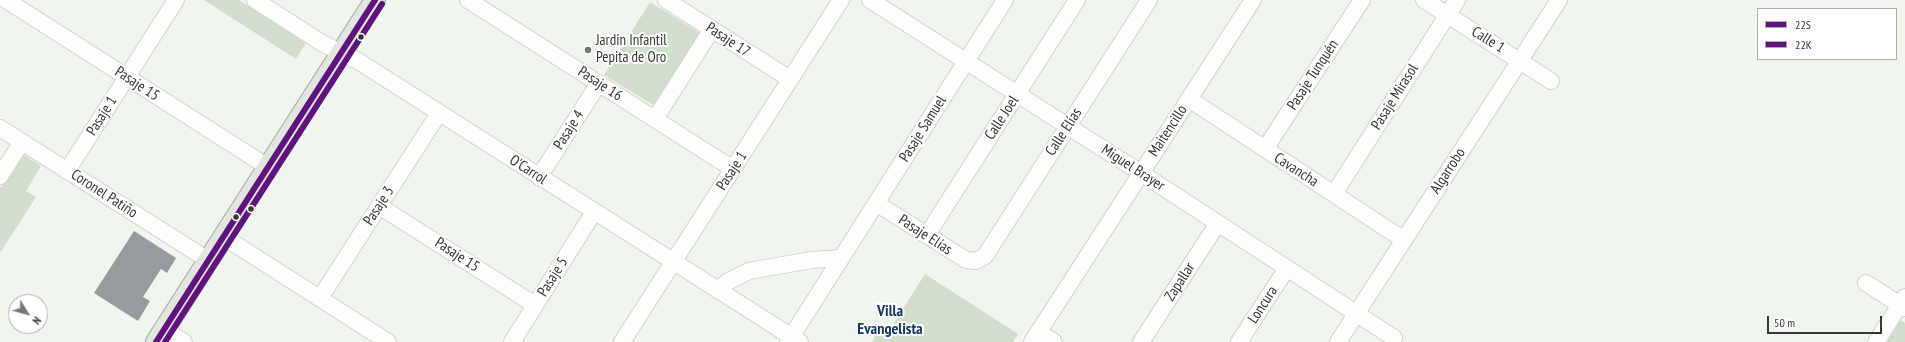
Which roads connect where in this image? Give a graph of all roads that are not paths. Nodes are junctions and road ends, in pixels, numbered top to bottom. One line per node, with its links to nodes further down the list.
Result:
1 (6, 0): 22 (street, Pasaje 15)
2 (176, 0): 22 (street, Pasaje 1)
3 (255, 0): 19 (street, O'Carrol)
4 (375, 0): 19 (main road)
5 (468, 0): 25 (street, Pasaje 16)
6 (666, 0): 18 (street, Pasaje 17)
7 (841, 0): 23 (street, Pasaje 1)
8 (870, 0): 21 (street, Miguel Brayer)
9 (1005, 0): 21 (street, Pasaje Samuel)
10 (1077, 0): 26 (street, Calle Joel)
11 (1149, 0): 30 (street, Calle Elías)
12 (1253, 0): 27 (street, Maitencillo)
13 (1362, 0): 33 (street, Pasaje Tunquén)
14 (1424, 0): 17 (street, Calle 1)
15 (1457, 0): 17 (street, Pasaje Mirasol)
16 (1559, 0): 20 (street, Algarrobo)
17 (1447, 15): 20 (street, Calle 1); 40 (street, Pasaje Mirasol)
18 (712, 29): 23 (street, Pasaje 17); 29 (street)
19 (341, 53): 28 (street, O'Carrol); 34 (main road)
20 (1520, 60): 24 (street, Calle 1); 47 (street, Algarrobo)
21 (966, 61): 26 (street, Miguel Brayer); 41 (street, Pasaje Samuel)
22 (127, 77): 34 (street, Pasaje 15); 36 (street, Pasaje 1)
23 (790, 79): 35 (street, Pasaje 1)
24 (1551, 81)
25 (599, 83): 29 (street, Pasaje 16); 39 (street, Pasaje 4)
26 (1017, 94): 30 (street, Miguel Brayer); 45 (street, Calle Joel)
27 (1189, 100): 33 (street, Cavancha); 37 (street, Maitencillo)
28 (439, 113): 39 (street, O'Carrol); 42 (street, Pasaje 3)
29 (655, 119): 35 (street, Pasaje 16)
30 (1068, 126): 37 (street, Miguel Brayer); 50 (street, Calle Elías)
31 (0, 128): 32 (street, Coronel Patiño)
32 (22, 142): 36 (street, Coronel Patiño); 38 (street)
33 (1265, 149): 40 (street, Cavancha)
34 (268, 167): 46 (main road)
35 (733, 169): 51 (street, Pasaje 1)
36 (68, 171): 49 (street, Coronel Patiño)
37 (1141, 173): 44 (street, Miguel Brayer); 60 (street, Maitencillo)
38 (0, 176)
39 (539, 177): 43 (street, O'Carrol)
40 (1334, 194): 47 (street, Cavancha)
41 (876, 203): 45 (street, Pasaje Elías); 48 (street, Pasaje Samuel)
42 (379, 206): 55 (street, Pasaje 3); 57 (street, Pasaje 15)
43 (594, 212): 51 (street, O'Carrol); 57 (street, Pasaje 5)
44 (1218, 223): 52 (street, Miguel Brayer); 68 (street, Zapallar)
45 (927, 235): 50 (street, Pasaje Elías)
46 (224, 237): 49 (main road); 55 (street)
47 (1404, 240): 58 (street, Algarrobo)
48 (841, 258): 54 (street); 62 (street, Pasaje Samuel)
49 (208, 260): 59 (main road)
50 (976, 260)
51 (673, 262): 54 (street, O'Carrol); 66 (street, Pasaje 1)
52 (1287, 268): 58 (street, Miguel Brayer); 69 (street, Loncura)
53 (1866, 283): 56 (street)
54 (718, 290): 62 (street, O'Carrol)
55 (320, 298): 64 (street)
56 (1903, 304): 71 (street)
57 (535, 305): 65 (street, Pasaje 5)
58 (1356, 313): 61 (street, Miguel Brayer); 70 (street, Algarrobo)
59 (160, 336): 63 (street)
60 (1035, 337): 67 (street)
61 (1394, 338)
62 (793, 340)
63 (184, 342)
64 (388, 342)
65 (512, 342)
66 (622, 342)
67 (1054, 342)
68 (1141, 342)
69 (1239, 342)
70 (1338, 342)
71 (1876, 342)

